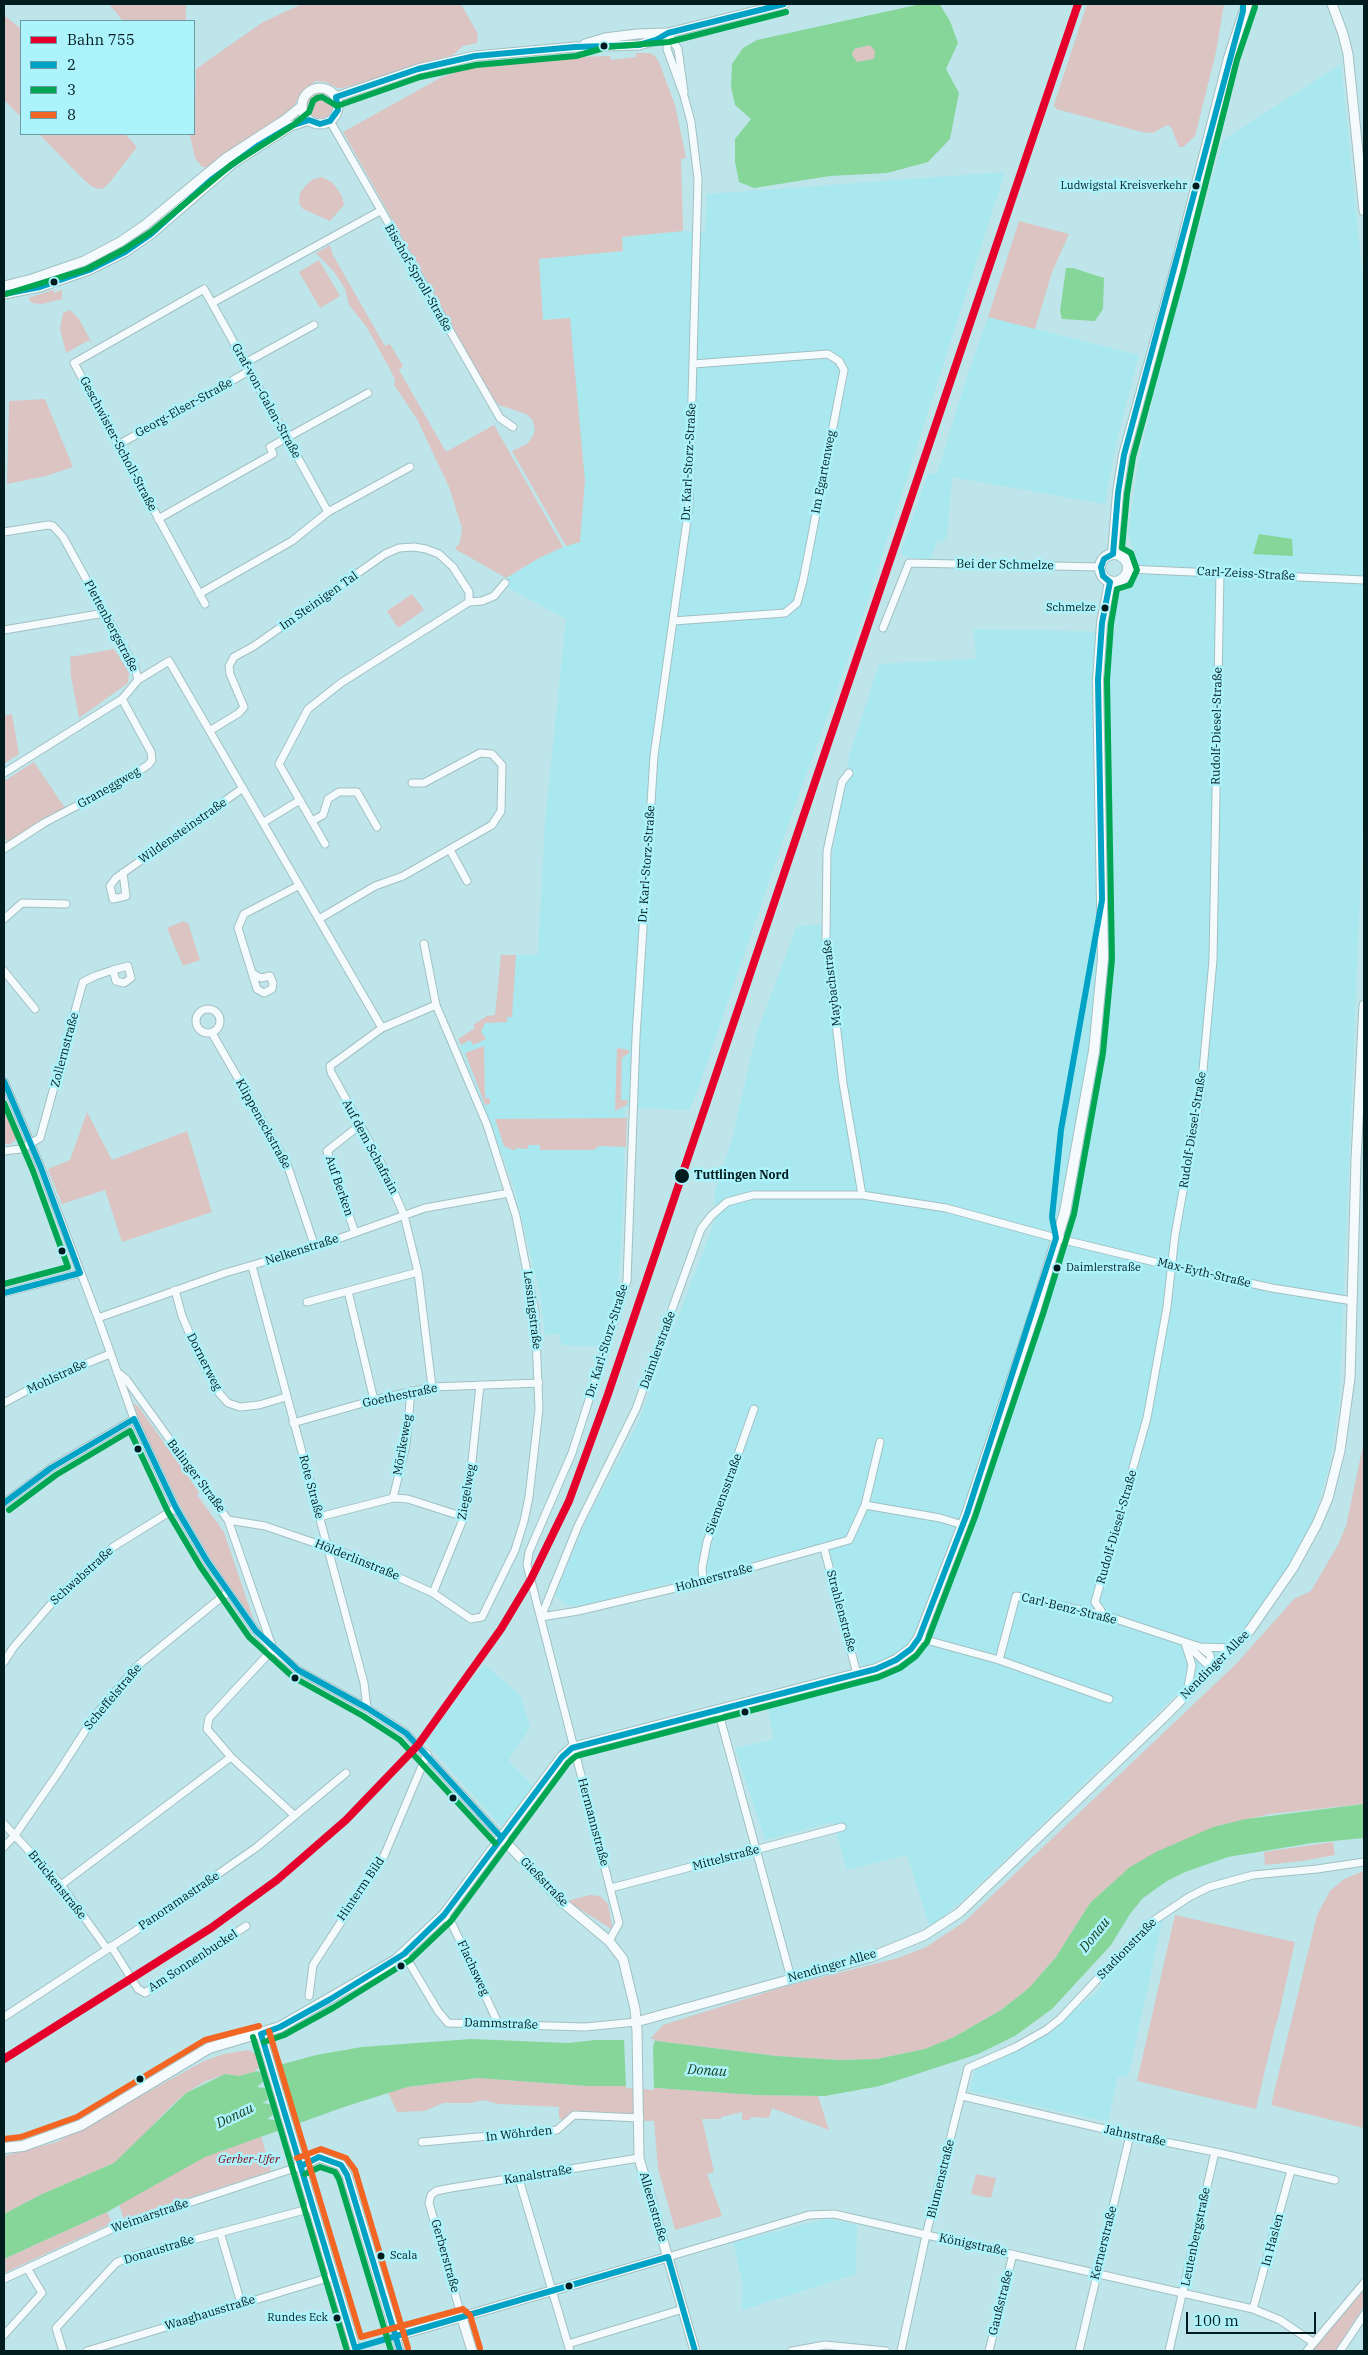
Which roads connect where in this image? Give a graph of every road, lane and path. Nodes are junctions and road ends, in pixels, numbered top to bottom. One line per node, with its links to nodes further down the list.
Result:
1 (784, 4): 4 (street)
2 (1332, 4): 11 (street)
3 (1244, 6): 28 (main road)
4 (668, 33): 5 (street, Dr. Karl-Storz-Straße); 5 (street, Dr. Karl-Storz-Straße); 6 (street)
5 (684, 96): 18 (street, Dr. Karl-Storz-Straße)
6 (336, 97): 7 (street); 9 (street)
7 (302, 106): 8 (street); 12 (street)
8 (310, 120): 9 (street); 14 (street)
9 (330, 121): 10 (street, Bischof-Sproll-Straße)
10 (380, 211): 15 (street); 21 (street, Bischof-Sproll-Straße)
11 (1364, 211)
12 (4, 286)
13 (204, 289): 15 (street, Graf-von-Galen-Straße); 23 (street, Geschwister-Scholl-Straße)
14 (4, 294)
15 (212, 303): 17 (street, Graf-von-Galen-Straße)
16 (314, 325): 17 (street)
17 (245, 363): 19 (street, Graf-von-Galen-Straße)
18 (693, 364): 39 (street, Dr. Karl-Storz-Straße); 39 (street, Im Egartenweg)
19 (249, 371): 22 (street, Graf-von-Galen-Straße); 23 (street, Georg-Elser-Straße)
20 (368, 393): 22 (street)
21 (513, 428)
22 (286, 438): 25 (street, Graf-von-Galen-Straße); 26 (street)
23 (118, 445): 26 (street, Geschwister-Scholl-Straße)
24 (410, 467): 25 (street)
25 (328, 512): 35 (street)
26 (158, 519): 35 (street, Geschwister-Scholl-Straße)
27 (4, 532): 38 (street, Plettenbergstraße)
28 (1114, 554): 29 (main road); 30 (main road)
29 (1100, 567): 33 (main road); 40 (street, Bei der Schmelze)
30 (1128, 569): 31 (street, Carl-Zeiss-Straße); 33 (main road)
31 (1220, 572): 32 (street, Carl-Zeiss-Straße); 82 (street, Rudolf-Diesel-Straße)
32 (1364, 580)
33 (1110, 582): 79 (main road)
34 (505, 583): 36 (street)
35 (199, 594): 37 (street, Geschwister-Scholl-Straße)
36 (469, 602): 44 (street, Im Steinigen Tal); 49 (street)
37 (205, 604)
38 (105, 613): 41 (street); 42 (street, Plettenbergstraße)
39 (673, 621): 118 (street, Dr. Karl-Storz-Straße)
40 (883, 628)
41 (4, 630)
42 (138, 680): 43 (street, Plettenbergstraße); 44 (street)
43 (122, 699): 45 (street, Plettenbergstraße); 54 (street, Graneggweg)
44 (211, 730): 48 (street)
45 (4, 773)
46 (849, 773): 76 (street, Maybachstraße)
47 (412, 783): 55 (street)
48 (243, 788): 51 (street); 56 (street, Wildensteinstraße)
49 (300, 800): 50 (street); 51 (street)
50 (312, 821): 52 (street); 53 (street)
51 (264, 822): 58 (street)
52 (377, 827)
53 (325, 844)
54 (4, 847)
55 (450, 850): 57 (street); 61 (street)
56 (122, 873)
57 (467, 881)
58 (298, 886): 61 (street); 65 (street)
59 (66, 904): 60 (street)
60 (4, 919)
61 (319, 919): 69 (street)
62 (424, 944): 66 (street, Lessingstraße)
63 (113, 970): 73 (street, Zollernstraße)
64 (4, 971): 68 (street)
65 (252, 973)
66 (436, 1005): 69 (street); 75 (street, Lessingstraße)
67 (1364, 1005): 88 (street, Nendinger Allee)
68 (35, 1009)
69 (382, 1028): 72 (street, Auf dem Schafrain)
70 (212, 1033): 80 (street, Klippeneckstraße)
71 (4, 1081): 73 (street, Balinger Straße)
72 (360, 1125): 77 (street, Auf dem Schafrain); 78 (street, Auf Berken)
73 (32, 1145): 74 (street); 84 (street, Balinger Straße)
74 (4, 1151)
75 (509, 1193): 77 (street, Nelkenstraße); 93 (street, Lessingstraße)
76 (862, 1195): 79 (street, Daimlerstraße); 118 (street, Daimlerstraße)
77 (404, 1215): 78 (street, Nelkenstraße); 83 (street, Auf dem Schafrain)
78 (355, 1233): 80 (street, Nelkenstraße)
79 (1056, 1238): 82 (street, Max-Eyth-Straße); 111 (main road)
80 (314, 1247): 81 (street, Nelkenstraße)
81 (252, 1266): 85 (street, Nelkenstraße); 97 (street, Rote Straße)
82 (1171, 1266): 88 (street, Max-Eyth-Straße); 117 (street, Rudolf-Diesel-Straße)
83 (418, 1272): 86 (street); 95 (street, Auf dem Schafrain)
84 (80, 1274): 87 (street); 90 (street, Balinger Straße)
85 (175, 1290): 90 (street, Nelkenstraße); 97 (street, Dornerweg)
86 (348, 1291): 89 (street); 98 (street)
87 (4, 1293)
88 (1352, 1301): 123 (street, Nendinger Allee)
89 (307, 1302)
90 (98, 1318): 91 (street, Balinger Straße)
91 (110, 1354): 92 (street, Balinger Straße); 99 (street, Mohlstraße)
92 (117, 1372): 101 (street, Balinger Straße); 110 (street, Balinger Straße)
93 (539, 1383): 94 (street, Goethestraße); 119 (street, Lessingstraße)
94 (480, 1385): 95 (street, Goethestraße); 109 (street, Ziegelweg)
95 (432, 1387): 96 (street, Goethestraße)
96 (411, 1391): 98 (street, Goethestraße); 104 (street, Mörikeweg)
97 (286, 1397): 102 (street, Rote Straße)
98 (374, 1400): 102 (street, Goethestraße)
99 (4, 1403)
100 (754, 1409): 114 (street, Siemensstraße)
101 (134, 1419): 105 (street); 107 (street, Balinger Straße)
102 (293, 1423): 108 (street, Rote Straße)
103 (880, 1442): 106 (street, Hohnerstraße)
104 (393, 1498): 108 (street); 109 (street)
105 (4, 1504)
106 (865, 1505): 111 (street); 113 (street, Hohnerstraße)
107 (176, 1508): 115 (street, Balinger Straße); 126 (street, Schwabstraße)
108 (319, 1517): 112 (street, Rote Straße)
109 (464, 1517): 116 (street, Ziegelweg)
110 (228, 1520): 112 (street, Hölderlinstraße); 124 (street, Balinger Straße)
111 (963, 1525): 120 (main road)
112 (328, 1548): 116 (street, Hölderlinstraße); 131 (street, Rote Straße)
113 (824, 1548): 114 (street, Hohnerstraße); 128 (street, Strahlenstraße)
114 (704, 1581): 118 (street, Hohnerstraße)
115 (228, 1592): 124 (street, Balinger Straße); 140 (street, Scheffelstraße)
116 (434, 1594): 119 (street, Hölderlinstraße)
117 (1104, 1615): 121 (street, Carl-Benz-Straße); 125 (street, Carl-Benz-Straße)
118 (541, 1617): 133 (street, Hermannstraße)
119 (478, 1619)
120 (919, 1638): 125 (street); 128 (main road)
121 (1185, 1643): 122 (street, Carl-Benz-Straße); 127 (street, Carl-Benz-Straße); 129 (street)
122 (1200, 1647): 123 (street, Carl-Benz-Straße); 127 (street)
123 (1232, 1648): 127 (street, Nendinger Allee)
124 (273, 1649): 131 (street, Balinger Straße); 135 (street)
125 (999, 1660): 130 (street)
126 (4, 1662)
127 (1211, 1668): 129 (street, Nendinger Allee)
128 (857, 1674): 132 (main road)
129 (1188, 1692): 153 (street, Nendinger Allee)
130 (1109, 1699)
131 (367, 1708): 134 (street, Balinger Straße)
132 (718, 1710): 133 (main road); 143 (street)
133 (572, 1748): 141 (main road); 146 (street, Hermannstraße)
134 (425, 1752): 141 (street, Gießstraße); 154 (street, Hinterm Bild)
135 (231, 1757): 137 (street); 145 (street)
136 (346, 1773): 137 (street, Panoramastraße)
137 (294, 1815): 150 (street, Panoramastraße)
138 (4, 1824): 140 (street, Brückenstraße)
139 (842, 1827): 143 (street, Mittelstraße)
140 (15, 1835): 142 (street, Scheffelstraße); 145 (street, Brückenstraße)
141 (501, 1837): 147 (main road); 149 (street, Gießstraße)
142 (4, 1847)
143 (756, 1850): 146 (street, Mittelstraße); 153 (street)
144 (1364, 1862): 159 (street, Stadionstraße)
145 (61, 1886): 150 (street, Brückenstraße)
146 (611, 1888): 149 (street, Hermannstraße)
147 (444, 1915): 151 (main road); 157 (street, Flachsweg)
148 (246, 1926): 152 (street, Am Sonnenbuckel)
149 (609, 1941): 156 (street)
150 (109, 1947): 152 (street, Brückenstraße); 155 (street, Panoramastraße)
151 (404, 1954): 157 (street, Dammstraße); 158 (main road)
152 (123, 1967)
153 (791, 1978): 156 (street, Nendinger Allee)
154 (309, 1996)
155 (4, 2017)
156 (636, 2022): 157 (street, Dammstraße); 160 (street, Alleenstraße)
157 (498, 2023)
158 (261, 2034): 163 (main road); 166 (street)
159 (962, 2096): 161 (street, Jahnstraße); 173 (street, Blumenstraße)
160 (640, 2118): 162 (street, In Wöhrden); 165 (street, Alleenstraße)
161 (1130, 2136): 164 (street, Jahnstraße); 177 (street, Kernerstraße)
162 (422, 2142)
163 (4, 2148)
164 (1215, 2152): 167 (street, Jahnstraße); 182 (street, Leutenbergstraße)
165 (639, 2158): 168 (street, Kanalstraße); 175 (street, Alleenstraße)
166 (301, 2166): 171 (street); 176 (street, Weimarstraße); 189 (street)
167 (1291, 2170): 169 (street, Jahnstraße); 185 (street, In Haslen)
168 (519, 2178): 170 (street, Kanalstraße); 181 (street)
169 (1335, 2180)
170 (436, 2191): 187 (street, Gerberstraße)
171 (312, 2208): 172 (street, Donaustraße); 178 (street)
172 (220, 2232): 183 (street); 193 (street, Donaustraße)
173 (926, 2235): 174 (street, Königstraße); 175 (street, Königstraße); 200 (street, Blumenstraße)
174 (1013, 2254): 177 (street, Königstraße); 201 (street, Gaußstraße)
175 (668, 2257): 181 (street, Königstraße); 184 (street, Alleenstraße)
176 (27, 2268): 179 (street, Weimarstraße); 188 (street)
177 (1096, 2274): 182 (street, Königstraße); 202 (street, Kernerstraße)
178 (334, 2276): 183 (street, Waaghausstraße); 192 (street)
179 (4, 2279)
180 (1364, 2283): 190 (street)
181 (552, 2290): 187 (street, Königstraße); 191 (street)
182 (1184, 2294): 185 (street, Königstraße); 203 (street, Leutenbergstraße)
183 (242, 2303): 194 (street, Waaghausstraße)
184 (683, 2309): 191 (street); 197 (street, Alleenstraße)
185 (1253, 2309): 190 (street, Königstraße)
186 (1364, 2315): 205 (street)
187 (462, 2318): 189 (street, Königstraße); 196 (street, Gerberstraße)
188 (4, 2335)
189 (396, 2336): 195 (street)
190 (1314, 2343): 204 (street)
191 (569, 2348)
192 (355, 2350)
193 (63, 2351)
194 (87, 2351)
195 (400, 2351)
196 (472, 2351)
197 (695, 2351)
198 (792, 2351): 199 (street)
199 (886, 2351)
200 (901, 2351)
201 (989, 2351)
202 (1079, 2351)
203 (1170, 2351)
204 (1307, 2351)
205 (1340, 2351)

